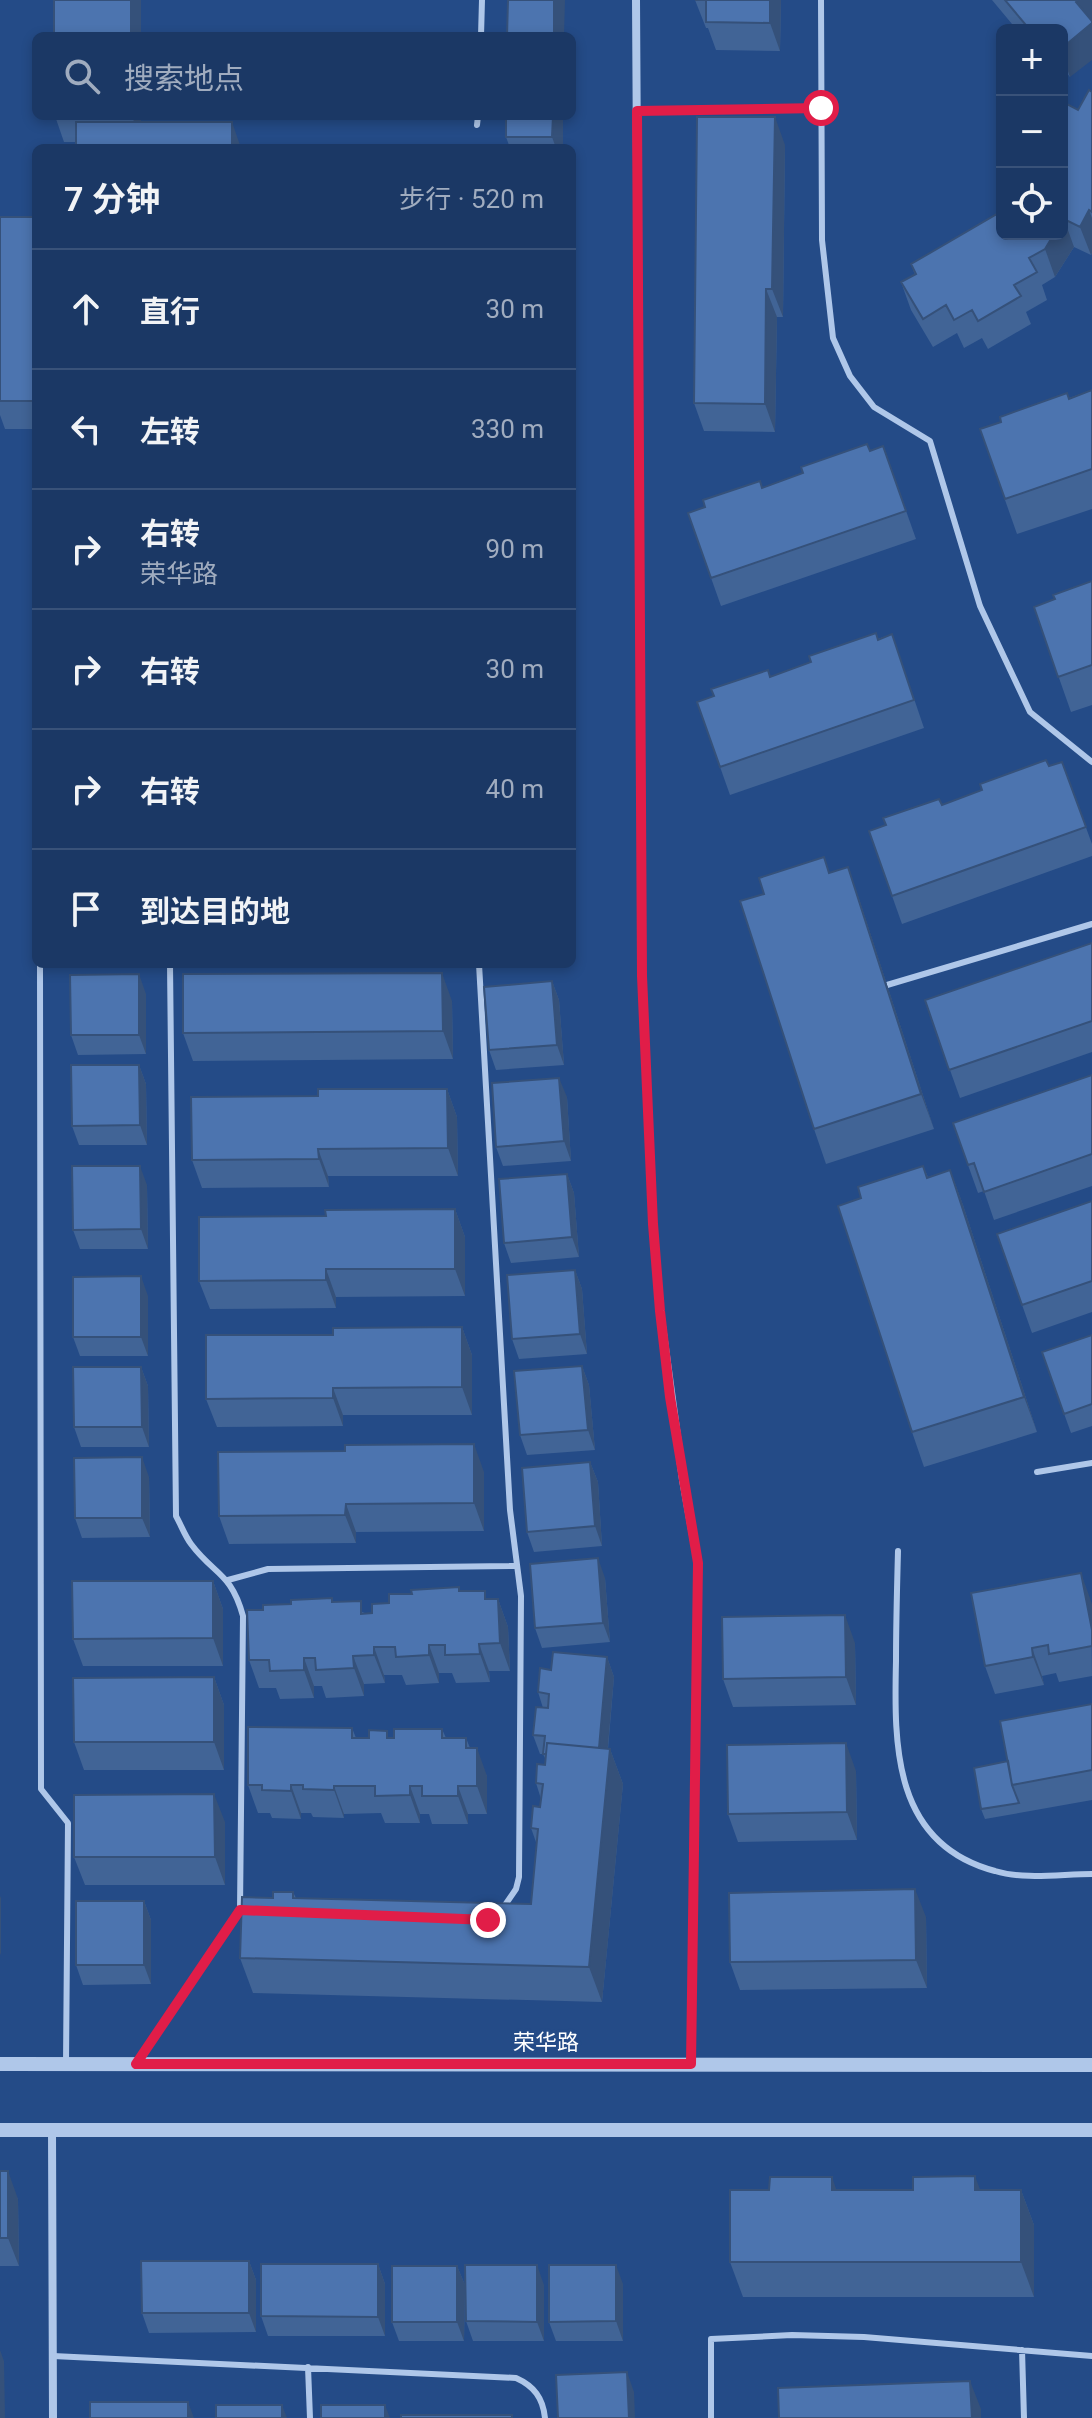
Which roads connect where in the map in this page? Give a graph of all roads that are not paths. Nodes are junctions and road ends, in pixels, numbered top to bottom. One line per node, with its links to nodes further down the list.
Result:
1 (482, 0): 4 (lane)
2 (636, 0): 6 (street)
3 (821, 0): 5 (lane)
4 (481, 32)
5 (821, 108): 6 (lane); 10 (lane)
6 (637, 111): 29 (street)
7 (478, 120): 8 (lane)
8 (477, 125)
9 (1092, 748): 10 (lane)
10 (1080, 752): 11 (lane)
11 (1092, 762)
12 (1092, 924): 16 (lane)
13 (40, 968): 27 (lane)
14 (170, 968): 21 (lane)
15 (479, 968): 20 (lane)
16 (887, 985)
17 (1092, 1463): 18 (lane)
18 (1037, 1472)
19 (898, 1551): 22 (lane)
20 (517, 1566): 21 (lane); 25 (lane)
21 (228, 1580): 23 (lane)
22 (1092, 1874)
23 (240, 1910): 24 (lane); 28 (lane)
24 (255, 1910)
25 (500, 1911)
26 (0, 2064): 27 (street, 荣华路)
27 (66, 2064): 28 (street, 荣华路)
28 (136, 2064): 29 (street, 荣华路)
29 (691, 2064): 30 (street, 荣华路)
30 (1092, 2065)
31 (0, 2130): 32 (street)
32 (52, 2130): 33 (street); 35 (street)
33 (1092, 2130)
34 (1022, 2350): 36 (lane); 41 (lane); 42 (lane)
35 (53, 2356): 37 (lane); 38 (street)
36 (1092, 2356)
37 (308, 2367): 39 (lane); 40 (lane)
38 (53, 2418)
39 (310, 2418)
40 (545, 2418)
41 (711, 2418)
42 (1024, 2418)

